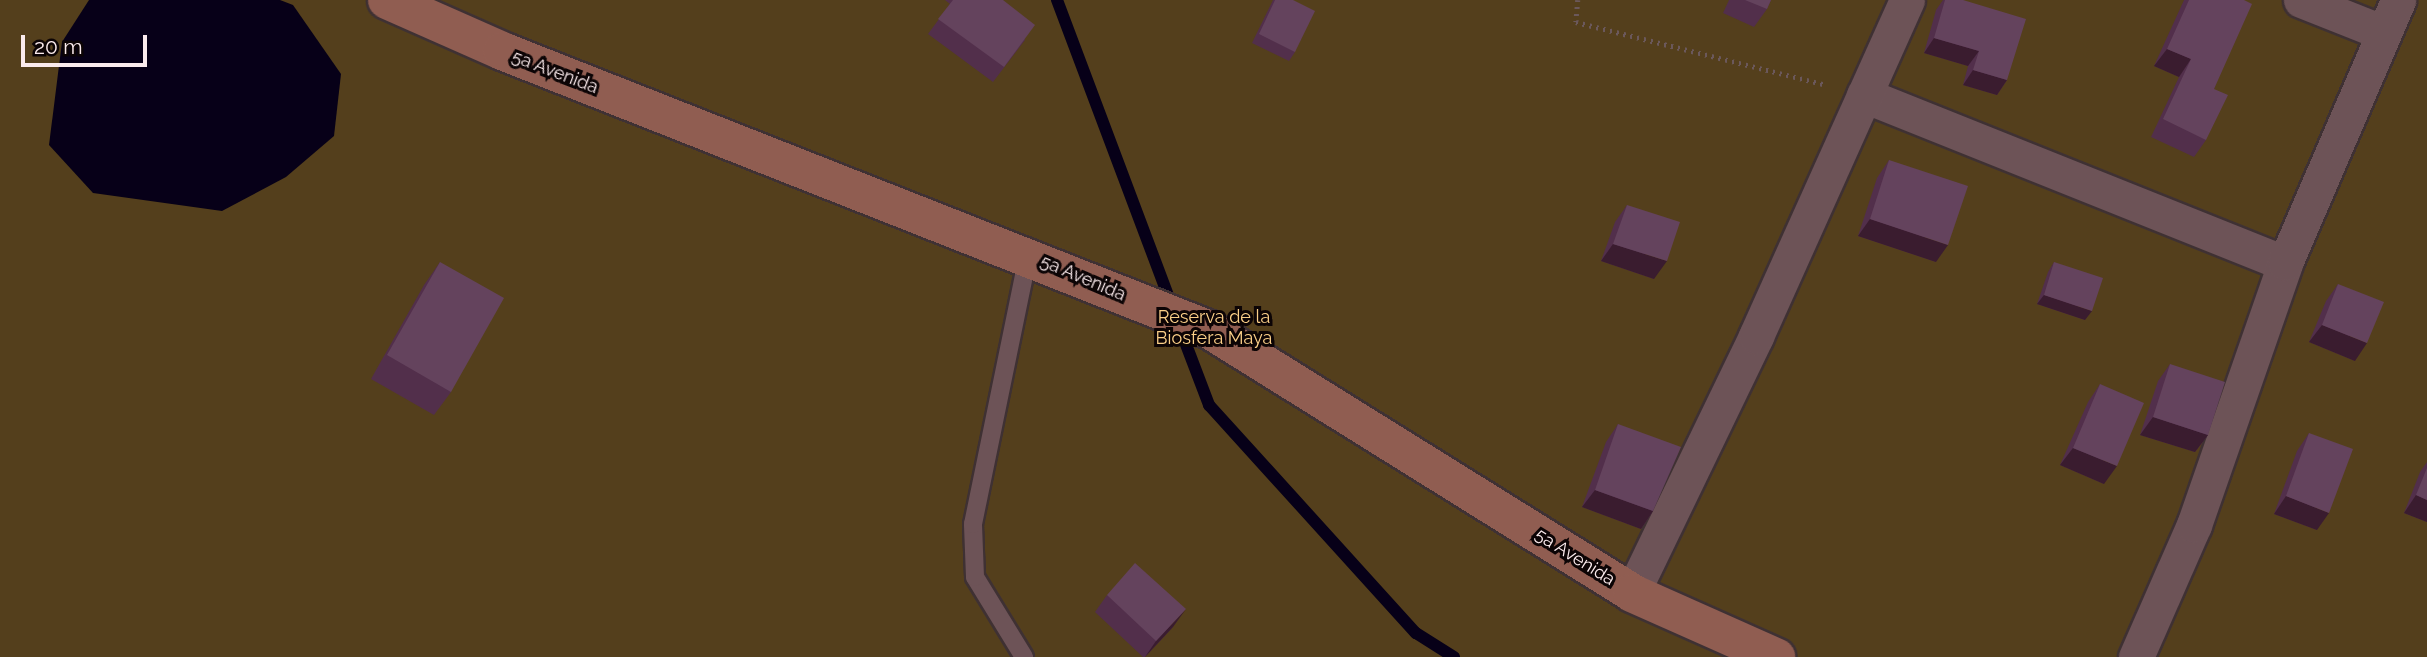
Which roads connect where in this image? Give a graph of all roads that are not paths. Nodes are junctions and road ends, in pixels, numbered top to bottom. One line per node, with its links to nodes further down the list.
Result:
1 (387, 0): 7 (street, 5a Avenida)
2 (1907, 0): 6 (street)
3 (2301, 0): 5 (street)
4 (2398, 0): 5 (street)
5 (2382, 32): 8 (street)
6 (1864, 95): 8 (street); 9 (street)
7 (1028, 255): 9 (street, 5a Avenida); 11 (lane)
8 (2285, 263): 13 (street)
9 (1632, 593): 10 (street, 5a Avenida)
10 (1737, 650): 12 (street, 5a Avenida)
11 (1024, 657)
12 (1776, 657)
13 (2136, 657)

